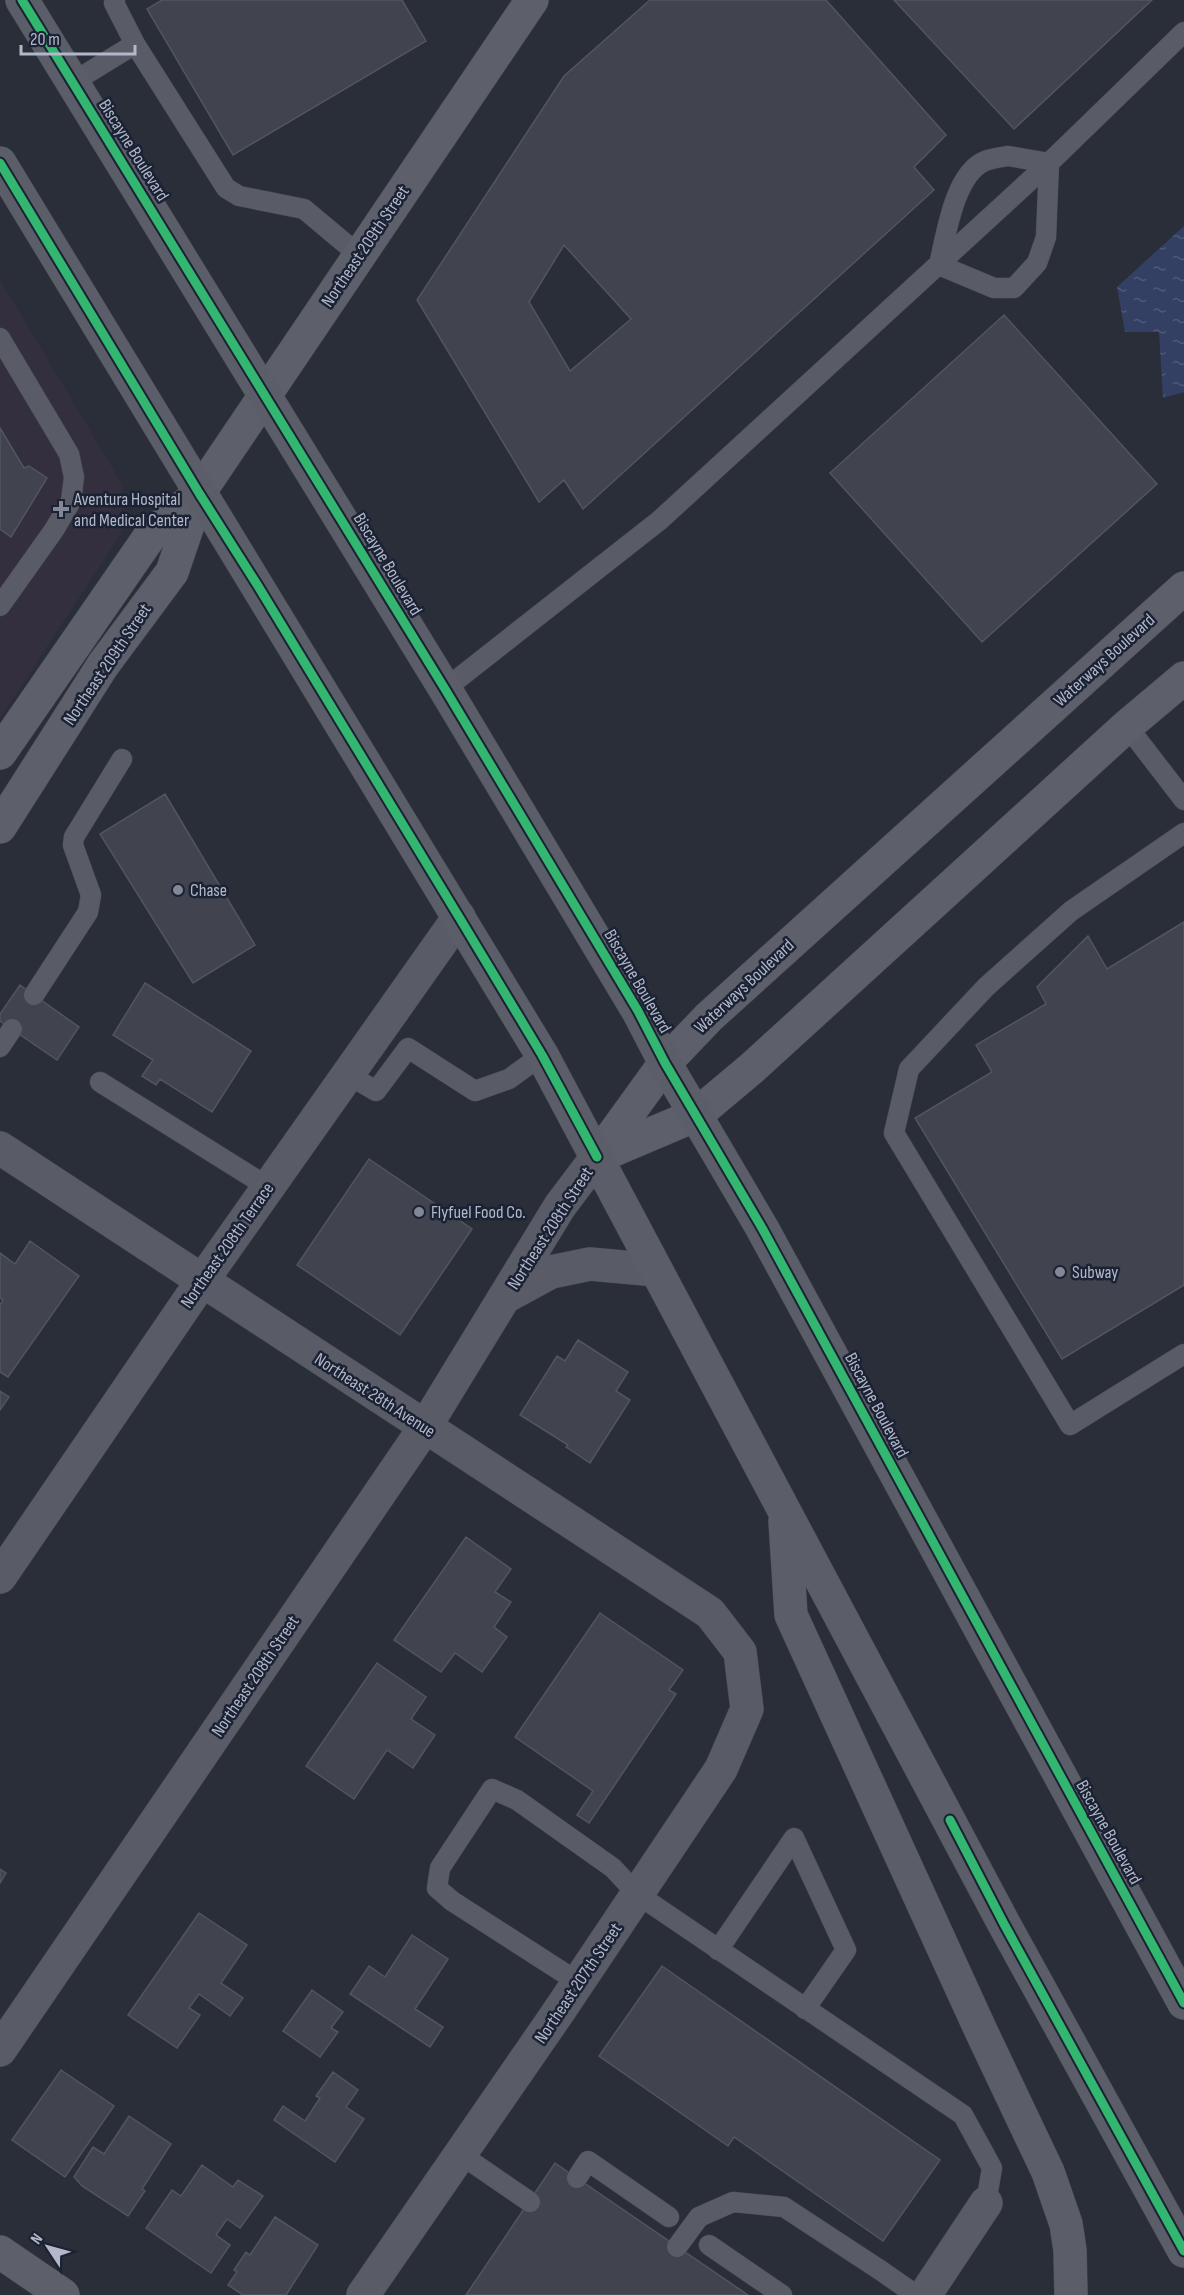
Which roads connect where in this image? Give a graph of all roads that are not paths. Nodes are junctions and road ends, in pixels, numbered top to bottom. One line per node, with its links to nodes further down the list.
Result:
1 (22, 0): 6 (main road, Biscayne Boulevard)
2 (114, 0): 5 (lane)
3 (532, 0): 9 (street, Northeast 209th Street)
4 (1184, 32): 8 (lane)
5 (135, 44): 6 (lane); 9 (lane)
6 (73, 82): 12 (main road, Biscayne Boulevard)
7 (0, 163): 13 (main road)
8 (1048, 163): 10 (lane); 10 (lane); 10 (lane)
9 (358, 255): 12 (street, Northeast 209th Street)
10 (939, 265): 17 (lane)
11 (0, 338): 15 (lane)
12 (264, 394): 13 (street, Northeast 209th Street); 17 (main road, Biscayne Boulevard)
13 (199, 493): 19 (street, Northeast 209th Street); 22 (street, Northeast 209th Street); 24 (main road)
14 (1184, 588): 29 (street, Waterways Boulevard)
15 (0, 606)
16 (1184, 678): 18 (street)
17 (445, 689): 29 (main road, Biscayne Boulevard)
18 (1126, 726): 21 (lane); 32 (street)
19 (0, 753)
20 (122, 759): 25 (lane)
21 (1184, 800)
22 (0, 827)
23 (1184, 833): 39 (lane)
24 (459, 917): 28 (main road); 30 (street, Northeast 208th Terrace)
25 (34, 995)
26 (12, 1029): 27 (lane)
27 (0, 1047)
28 (542, 1055): 30 (lane); 34 (main road)
29 (665, 1063): 32 (main road, Biscayne Boulevard); 34 (street, Waterways Boulevard)
30 (347, 1074): 35 (street, Northeast 208th Terrace)
31 (100, 1082): 35 (lane)
32 (696, 1115): 34 (street); 46 (main road, Biscayne Boulevard)
33 (0, 1148): 37 (street, Northeast 28th Avenue)
34 (597, 1157): 36 (main road); 38 (street, Northeast 208th Street)
35 (268, 1187): 37 (street, Northeast 208th Terrace)
36 (656, 1270): 38 (street, Northeast 208th Street); 41 (main road)
37 (202, 1281): 40 (street, Northeast 28th Avenue); 42 (street, Northeast 208th Terrace)
38 (504, 1298): 40 (street, Northeast 208th Street)
39 (1184, 1354)
40 (425, 1427): 43 (street, Northeast 28th Avenue); 50 (street, Northeast 208th Street)
41 (784, 1510): 53 (main road); 67 (main road)
42 (0, 1577)
43 (740, 1652): 44 (street, Northeast 207th Street)
44 (637, 1894): 45 (lane); 47 (street, Northeast 207th Street); 47 (lane)
45 (718, 1950): 49 (lane); 49 (lane)
46 (1176, 1969): 48 (main road, Biscayne Boulevard)
47 (578, 1982): 51 (street, Northeast 207th Street)
48 (1184, 2003)
49 (805, 2009): 55 (lane)
50 (0, 2050)
51 (460, 2154): 54 (lane); 63 (street, Northeast 207th Street)
52 (577, 2178): 56 (lane)
53 (1155, 2197): 57 (main road); 60 (main road)
54 (530, 2202)
55 (986, 2203): 66 (street)
56 (669, 2217)
57 (1184, 2226)
58 (709, 2245): 64 (lane)
59 (677, 2247): 65 (lane, bridge)
60 (1184, 2251)
61 (0, 2252): 62 (street)
62 (63, 2295)
63 (363, 2295)
64 (782, 2295)
65 (916, 2295)
66 (924, 2295)
67 (1071, 2295)

